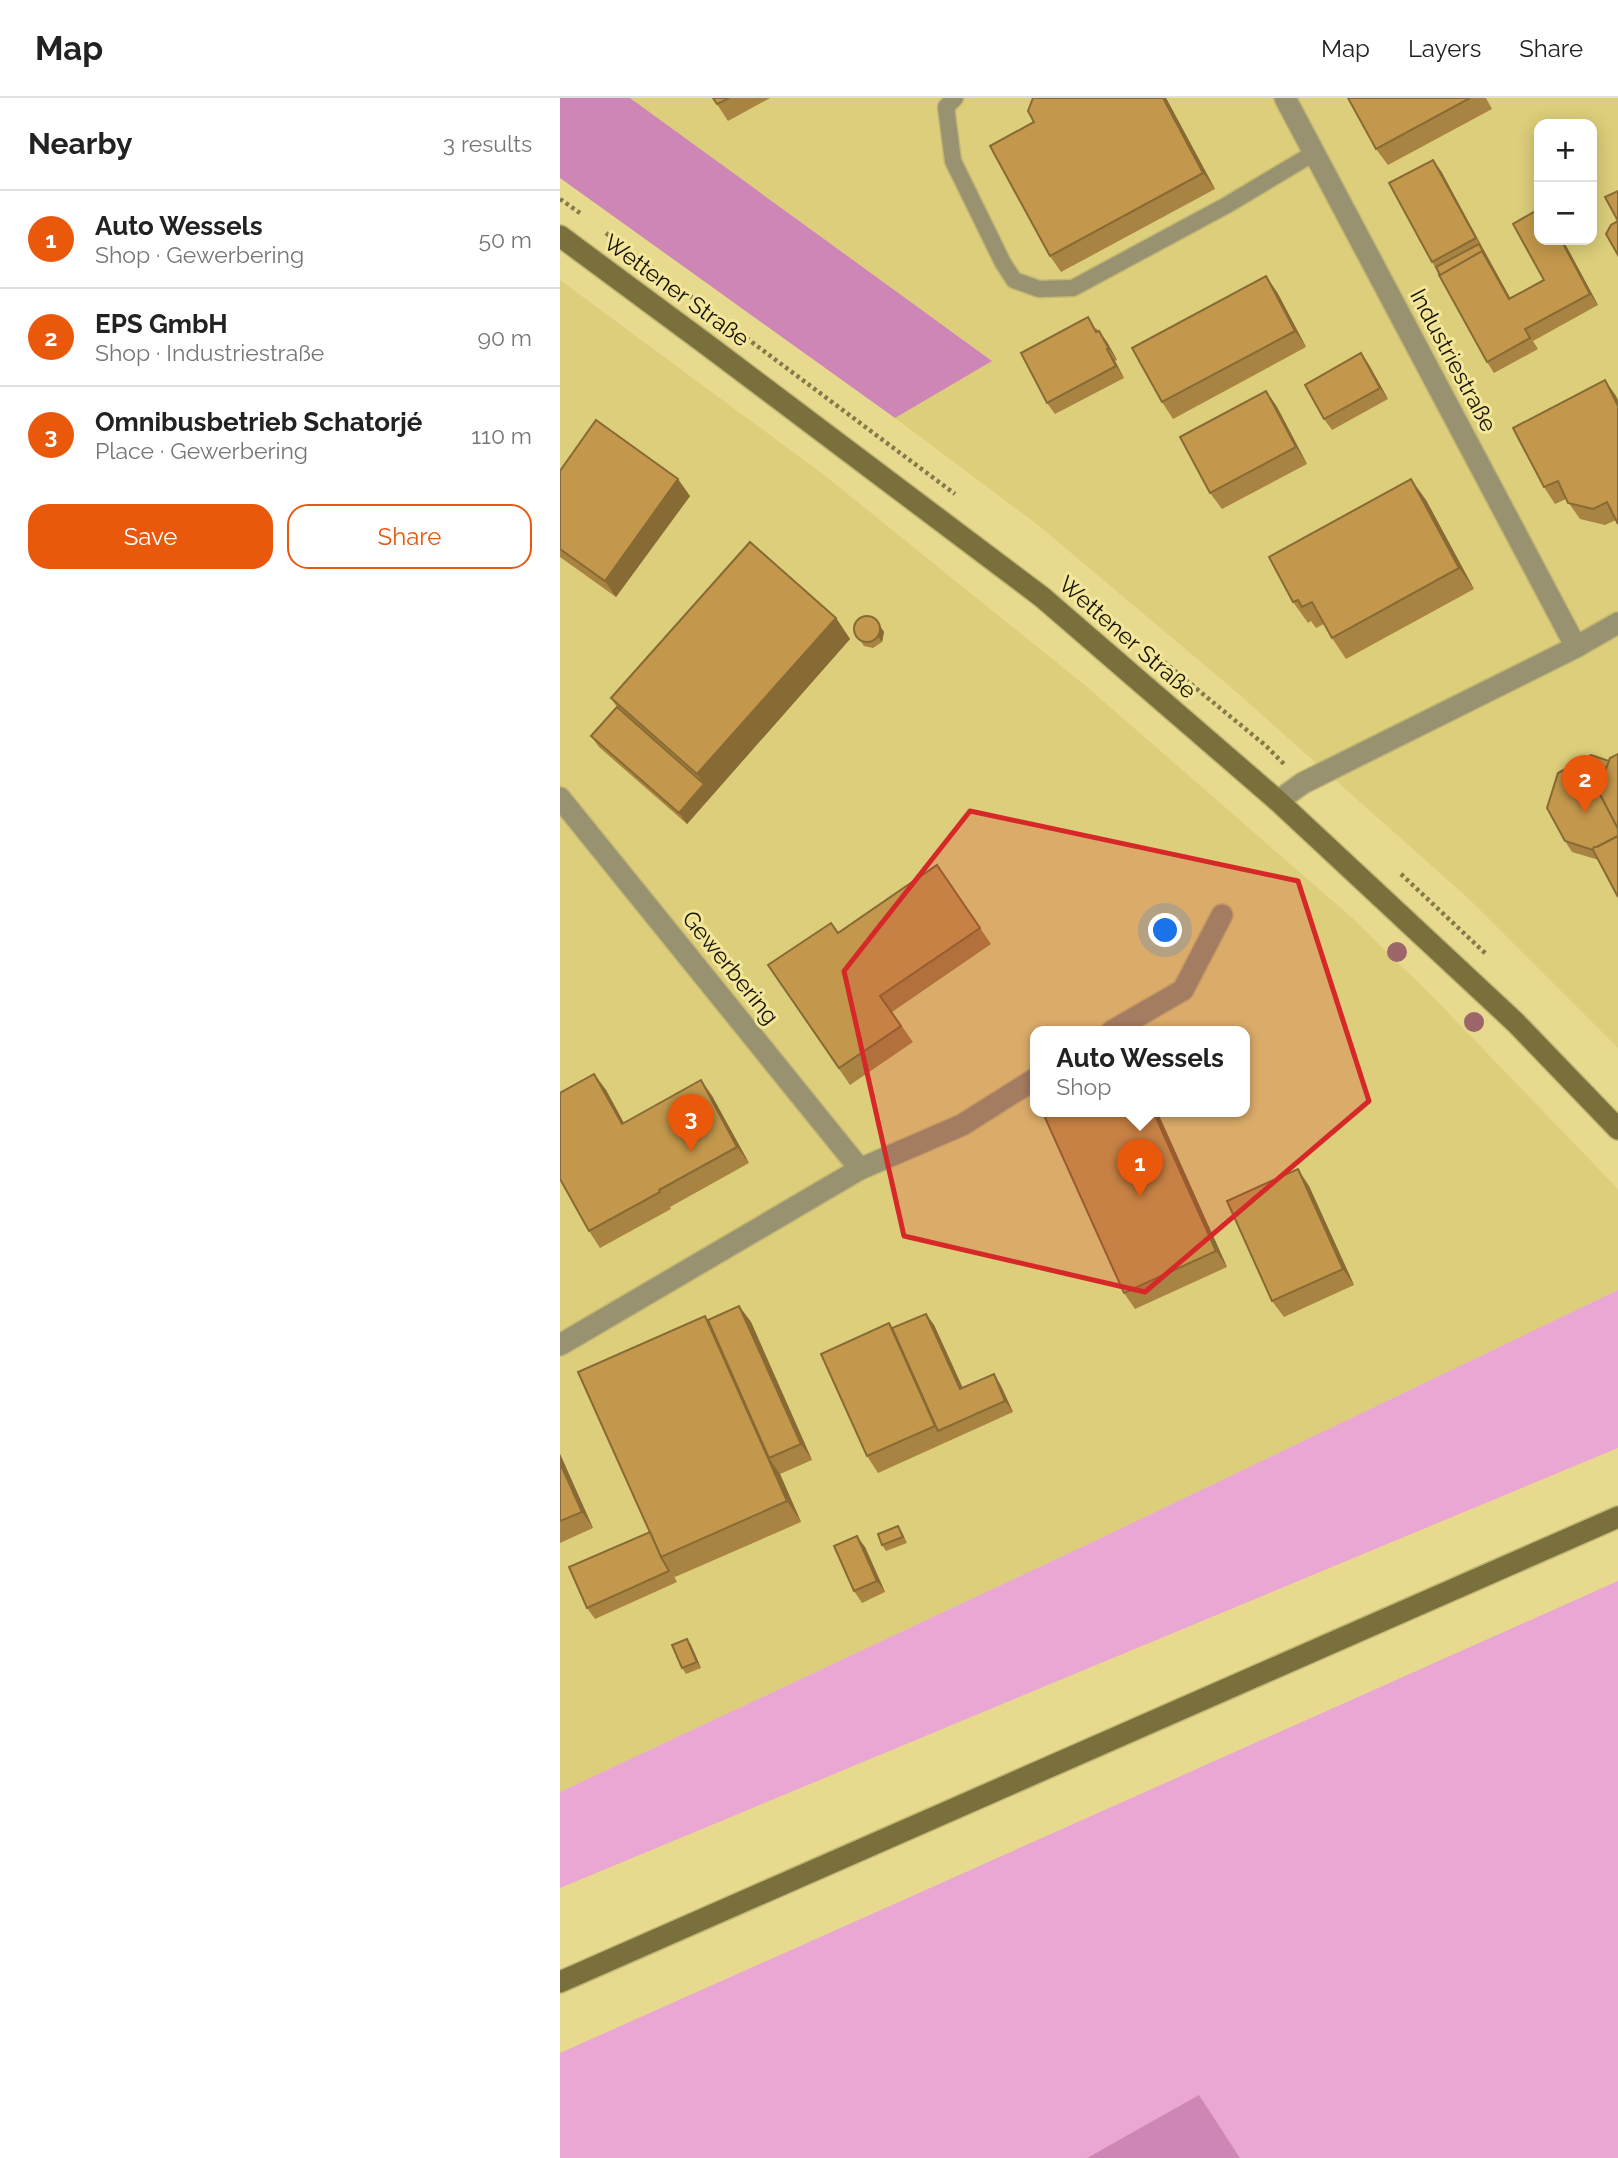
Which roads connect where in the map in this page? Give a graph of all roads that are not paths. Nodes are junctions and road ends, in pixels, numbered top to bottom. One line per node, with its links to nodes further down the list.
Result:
1 (955, 98): 3 (lane)
2 (1284, 98): 3 (street, Industriestraße)
3 (1314, 153): 6 (street, Industriestraße)
4 (560, 236): 8 (street, Wettener Straße)
5 (1618, 623): 6 (street)
6 (1576, 647): 8 (street)
7 (560, 798): 13 (street, Gewerbering)
8 (1278, 801): 12 (street, Wettener Straße)
9 (1222, 915): 10 (street)
10 (1121, 1026)
11 (1030, 1082): 13 (street)
12 (1618, 1129)
13 (860, 1169): 14 (street)
14 (560, 1345)
15 (1618, 1517): 16 (street)
16 (560, 1982)

